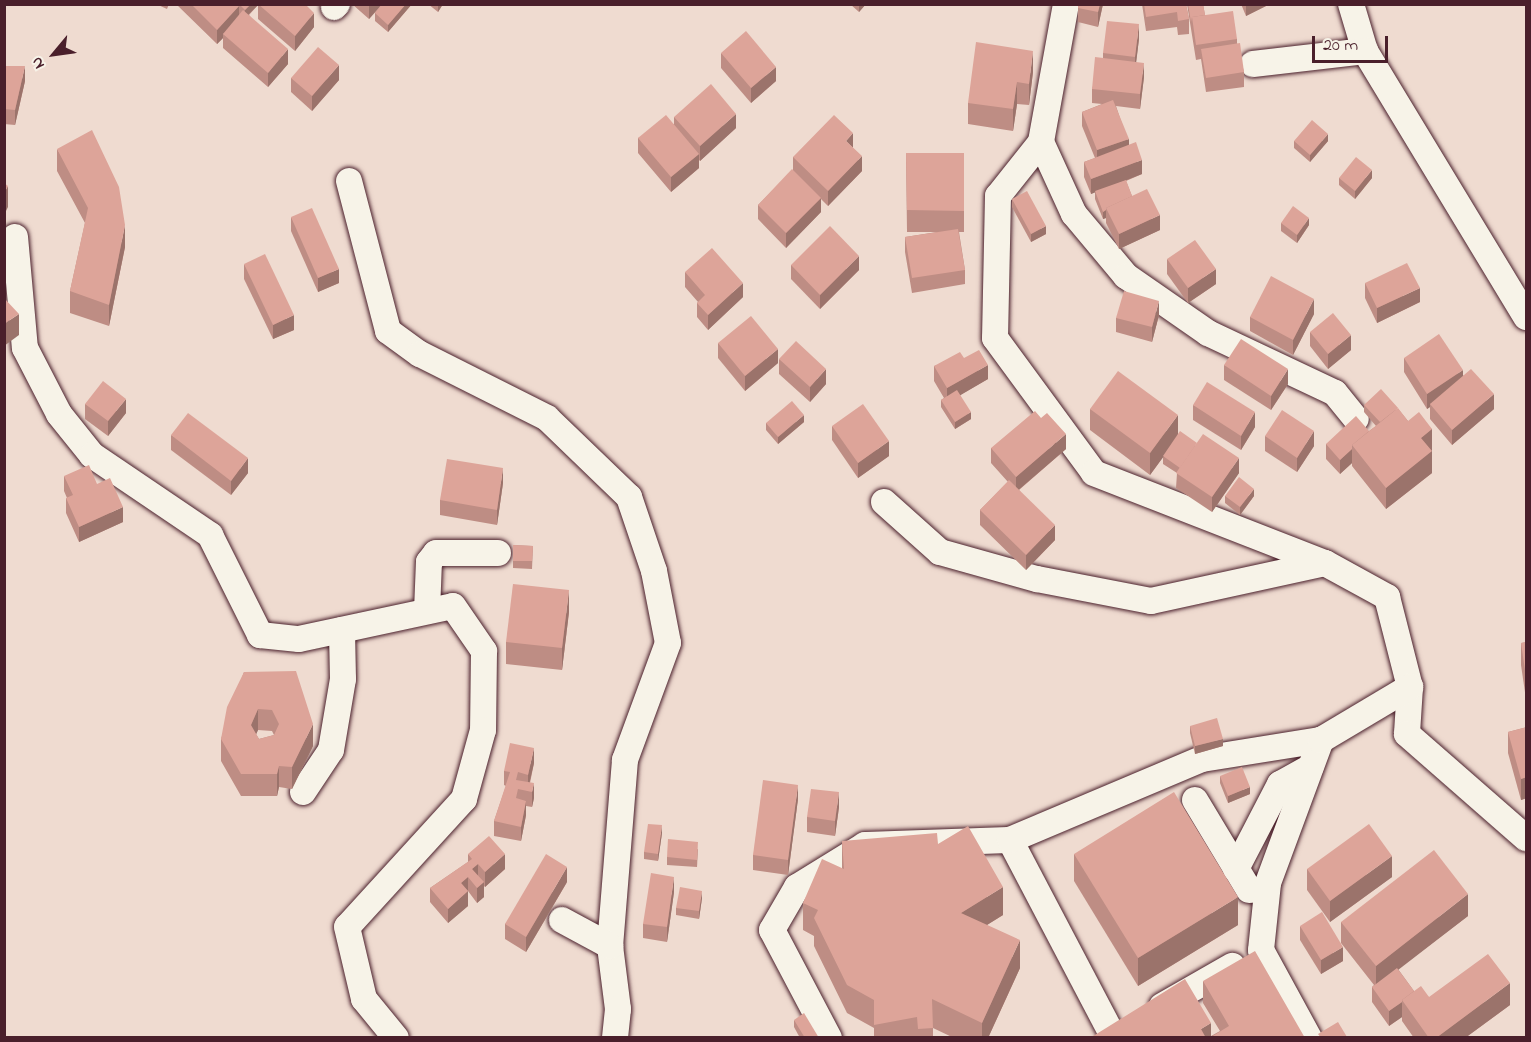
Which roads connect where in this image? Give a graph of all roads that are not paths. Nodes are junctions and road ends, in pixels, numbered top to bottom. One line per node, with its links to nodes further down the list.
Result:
1 (1066, 4): 5 (street)
2 (1351, 4): 3 (street)
3 (1365, 51): 4 (street); 8 (street)
4 (1253, 64)
5 (1041, 142): 9 (street); 12 (street)
6 (349, 181): 23 (street)
7 (15, 237): 14 (street)
8 (1527, 317)
9 (1356, 419)
10 (884, 502): 12 (street)
11 (498, 554): 13 (street)
12 (1325, 563): 15 (street)
13 (427, 611): 14 (street); 26 (street)
14 (342, 630): 18 (street)
15 (1410, 687): 16 (street); 20 (street)
16 (1321, 740): 17 (street); 21 (street)
17 (1311, 767): 19 (street); 24 (street)
18 (303, 792)
19 (1195, 800)
20 (1527, 838)
21 (1010, 840): 25 (street); 28 (street)
22 (562, 920): 23 (street)
23 (610, 946): 27 (street)
24 (1261, 950): 25 (street); 29 (street)
25 (1123, 1028)
26 (396, 1038)
27 (615, 1038)
28 (829, 1038)
29 (1309, 1038)

